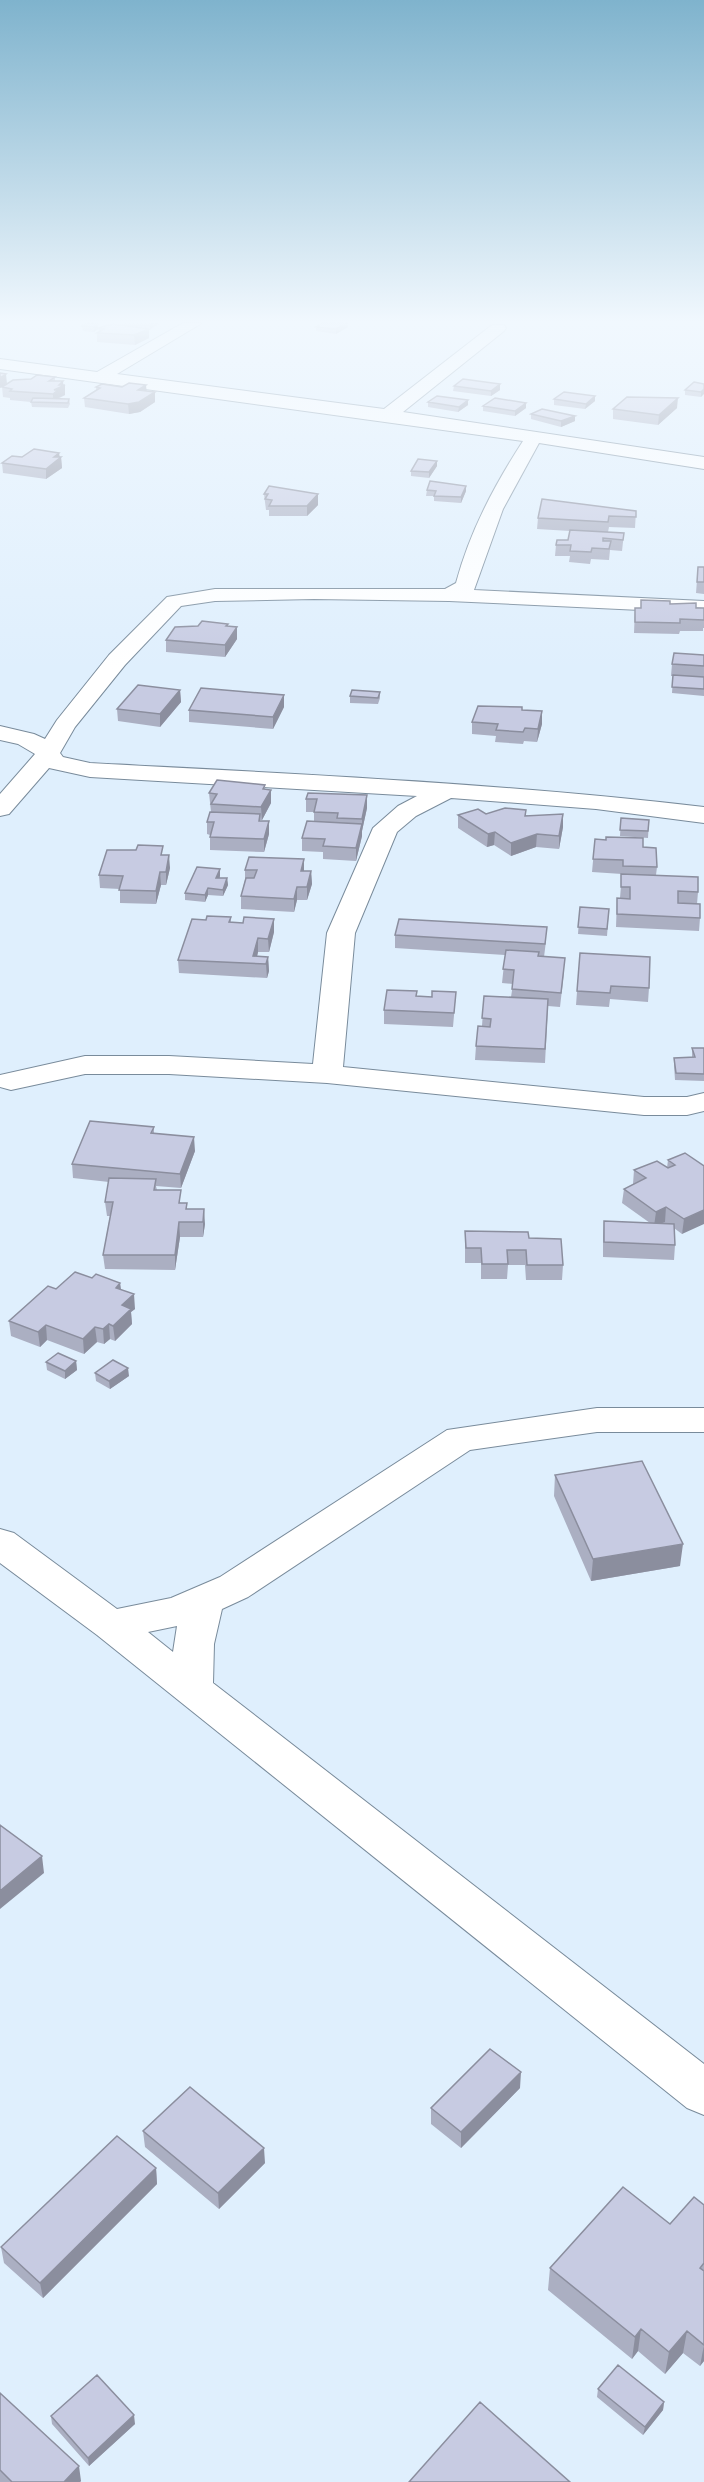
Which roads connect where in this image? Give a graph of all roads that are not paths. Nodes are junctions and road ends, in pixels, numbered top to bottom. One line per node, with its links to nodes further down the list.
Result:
1 (533, 439): 4 (street)
2 (546, 439): 3 (street)
3 (704, 463)
4 (449, 595): 5 (street); 7 (street)
5 (704, 607)
6 (0, 733): 7 (street)
7 (47, 755): 8 (street); 9 (street)
8 (447, 790): 10 (street); 11 (street)
9 (0, 809)
10 (704, 815)
11 (327, 1074): 12 (street); 13 (street)
12 (4, 1082)
13 (704, 1102)
14 (704, 1419): 16 (street)
15 (0, 1543): 17 (street)
16 (205, 1600): 17 (street); 18 (street)
17 (111, 1625): 18 (street)
18 (192, 1689): 19 (street)
19 (704, 2093)

